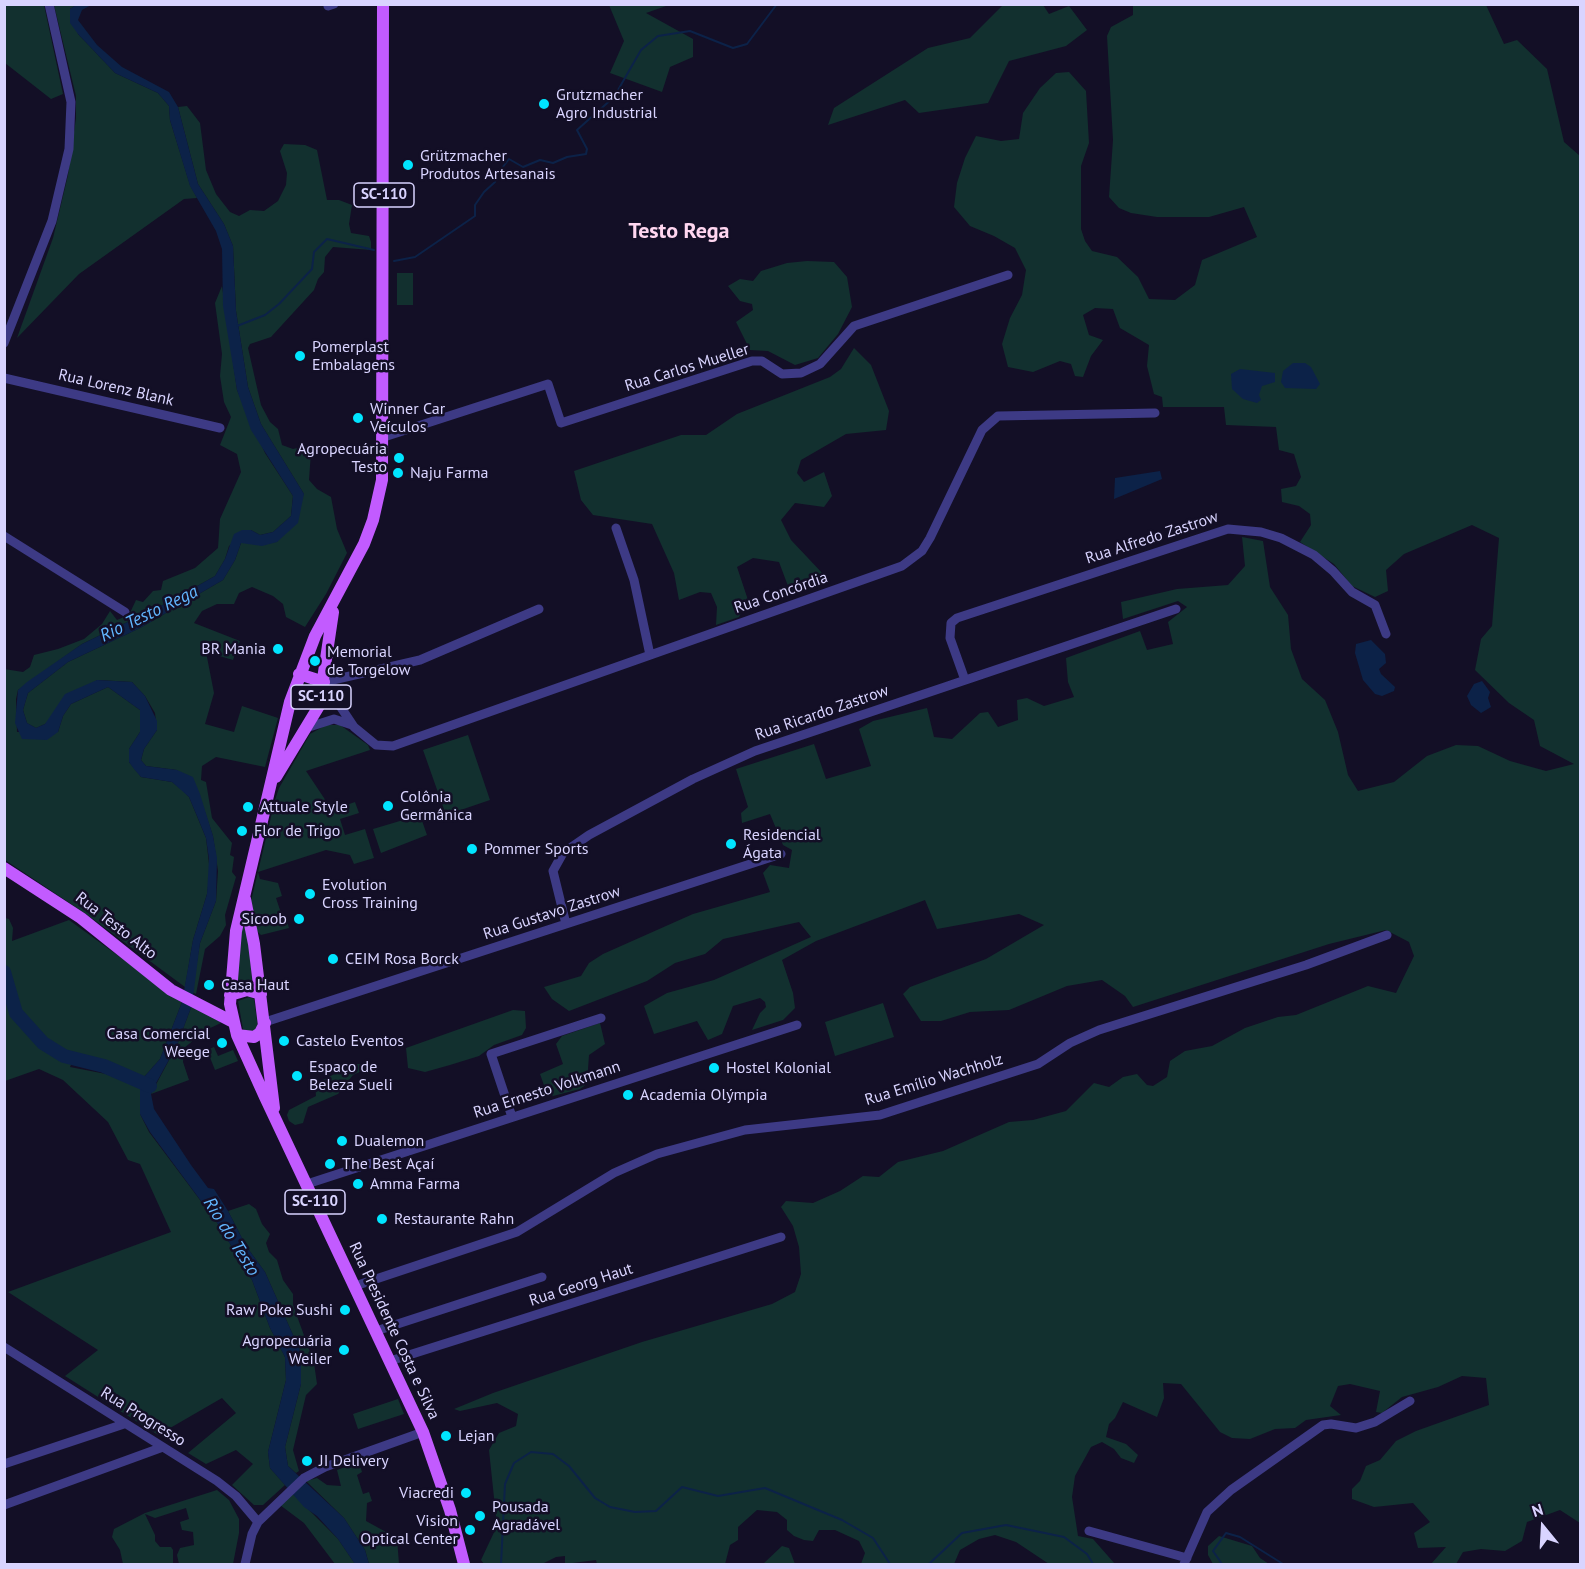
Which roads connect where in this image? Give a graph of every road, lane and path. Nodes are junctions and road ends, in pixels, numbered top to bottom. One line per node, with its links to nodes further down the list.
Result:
1 (49, 4): 4 (street)
2 (383, 4): 8 (main road, Rua Presidente Costa e Silva / SC-110)
3 (1008, 275): 8 (street, Rua Carlos Mueller)
4 (4, 343)
5 (4, 378): 7 (street, Rua Lorenz Blank)
6 (1155, 413): 16 (street, Rua Concórdia)
7 (220, 428)
8 (384, 437): 11 (main road, Rua Presidente Costa e Silva / SC-110)
9 (616, 528): 16 (street)
10 (4, 536): 14 (street)
11 (336, 596): 17 (main road, Rua Presidente Costa e Silva / SC-110); 19 (main road, Rua Presidente Costa e Silva / SC-110)
12 (539, 609): 19 (street)
13 (1176, 609): 18 (street, Rua Ricardo Zastrow)
14 (125, 612)
15 (1386, 634): 18 (street, Rua Alfredo Zastrow)
16 (650, 655): 21 (street, Rua Concórdia)
17 (299, 674): 19 (main road); 20 (main road, Rua Presidente Costa e Silva / SC-110)
18 (965, 680): 27 (street, Rua Ricardo Zastrow)
19 (324, 682): 21 (street, Rua Concórdia); 22 (main road, Rua Presidente Costa e Silva / SC-110)
20 (285, 722): 22 (main road); 23 (main road, Rua Presidente Costa e Silva / SC-110)
21 (354, 727): 22 (street, Rua Concórdia)
22 (306, 728): 23 (main road, Rua Presidente Costa e Silva / SC-110)
23 (270, 785): 26 (main road, Rua Presidente Costa e Silva / SC-110)
24 (780, 854): 27 (street, Rua Gustavo Zastrow)
25 (4, 868): 31 (main road, Rua Testo Alto)
26 (244, 895): 29 (main road, Rua Presidente Costa e Silva / SC-110); 30 (main road, Rua Presidente Costa e Silva / SC-110)
27 (566, 924): 34 (street, Rua Gustavo Zastrow)
28 (1387, 935): 42 (street, Rua Emílio Wachholz)
29 (261, 994): 30 (main road); 34 (main road, Rua Presidente Costa e Silva / SC-110)
30 (230, 999): 31 (main road); 33 (main road, Rua Presidente Costa e Silva / SC-110)
31 (208, 1008): 33 (main road, Rua Testo Alto)
32 (601, 1018): 37 (street)
33 (233, 1022): 36 (main road, Rua Presidente Costa e Silva / SC-110)
34 (265, 1022): 36 (main road); 38 (main road, Rua Presidente Costa e Silva / SC-110)
35 (797, 1025): 37 (street, Rua Ernesto Volkmann)
36 (237, 1035): 38 (main road, Rua Presidente Costa e Silva / SC-110)
37 (512, 1117): 39 (street, Rua Ernesto Volkmann)
38 (276, 1118): 39 (main road, Rua Presidente Costa e Silva / SC-110)
39 (307, 1184): 42 (main road, Rua Presidente Costa e Silva / SC-110)
40 (781, 1237): 45 (street, Rua Georg Haut)
41 (542, 1277): 43 (street)
42 (355, 1286): 43 (main road, Rua Presidente Costa e Silva / SC-110)
43 (376, 1331): 45 (main road, Rua Presidente Costa e Silva / SC-110)
44 (4, 1347): 47 (street, Rua Progresso)
45 (390, 1361): 48 (main road, Rua Presidente Costa e Silva / SC-110)
46 (1410, 1401): 54 (street)
47 (124, 1424): 49 (street, Rua Progresso); 50 (street)
48 (423, 1432): 52 (street); 56 (main road, Rua Presidente Costa e Silva / SC-110)
49 (163, 1447): 51 (street); 52 (street, Rua Progresso)
50 (4, 1464)
51 (4, 1505)
52 (258, 1522): 55 (street)
53 (1089, 1531): 54 (street)
54 (1185, 1561)
55 (245, 1564)
56 (464, 1564)

